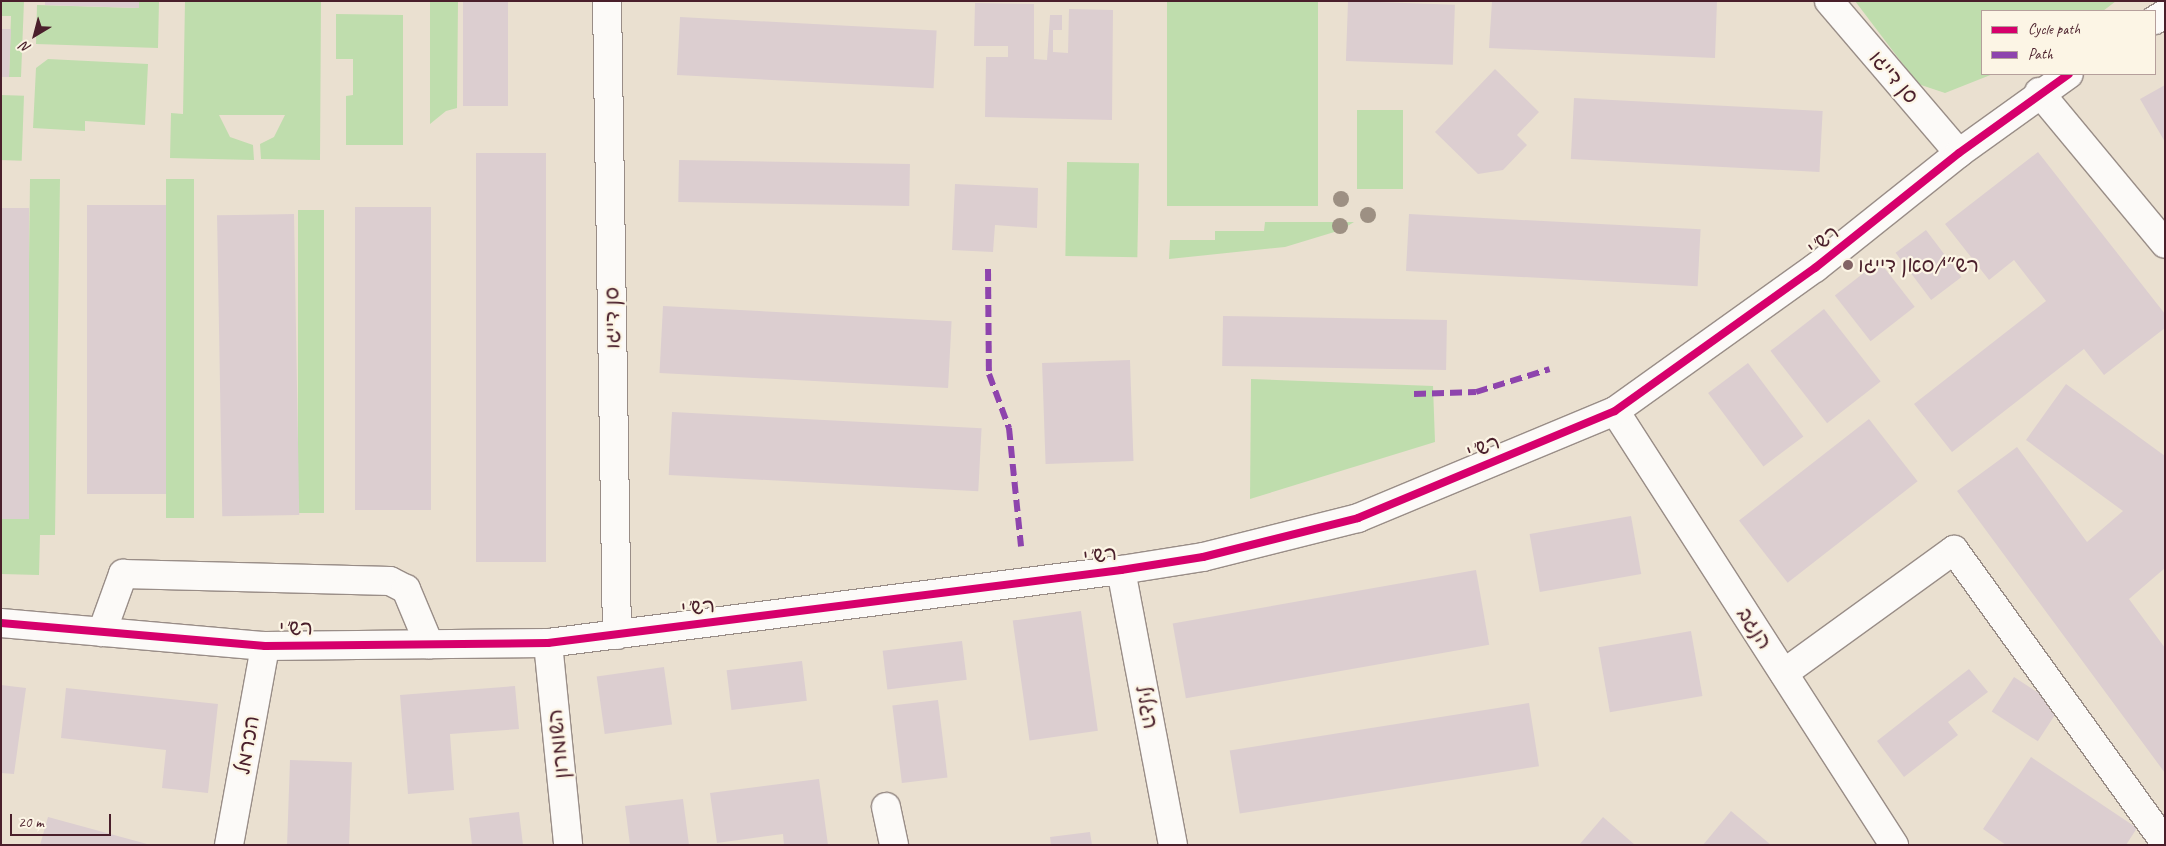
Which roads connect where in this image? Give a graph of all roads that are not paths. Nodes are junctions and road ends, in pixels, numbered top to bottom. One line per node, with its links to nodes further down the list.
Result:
1 (607, 1): 11 (street, סן דייגו)
2 (1829, 1): 5 (street, סן דייגו)
3 (2067, 75): 4 (street, רש"י)
4 (2039, 92): 5 (street, רש"י); 6 (street)
5 (1959, 153): 7 (street, רש"י)
6 (2165, 244)
7 (1615, 411): 8 (street, רש"י); 15 (street, הנגב)
8 (1121, 570): 11 (street, רש"י); 21 (street, הגליל)
9 (1, 623): 10 (street, רש"י)
10 (102, 632): 13 (street); 14 (street, רש"י)
11 (617, 635): 12 (street, רש"י)
12 (548, 643): 13 (street, רש"י); 19 (street, השומרון)
13 (430, 644): 14 (street, רש"י)
14 (265, 646): 18 (street, הכרמל)
15 (1784, 673): 17 (street); 22 (street, הנגב)
16 (886, 807): 20 (street)
17 (2165, 843)
18 (229, 845)
19 (568, 845)
20 (894, 845)
21 (1173, 845)
22 (1894, 845)

